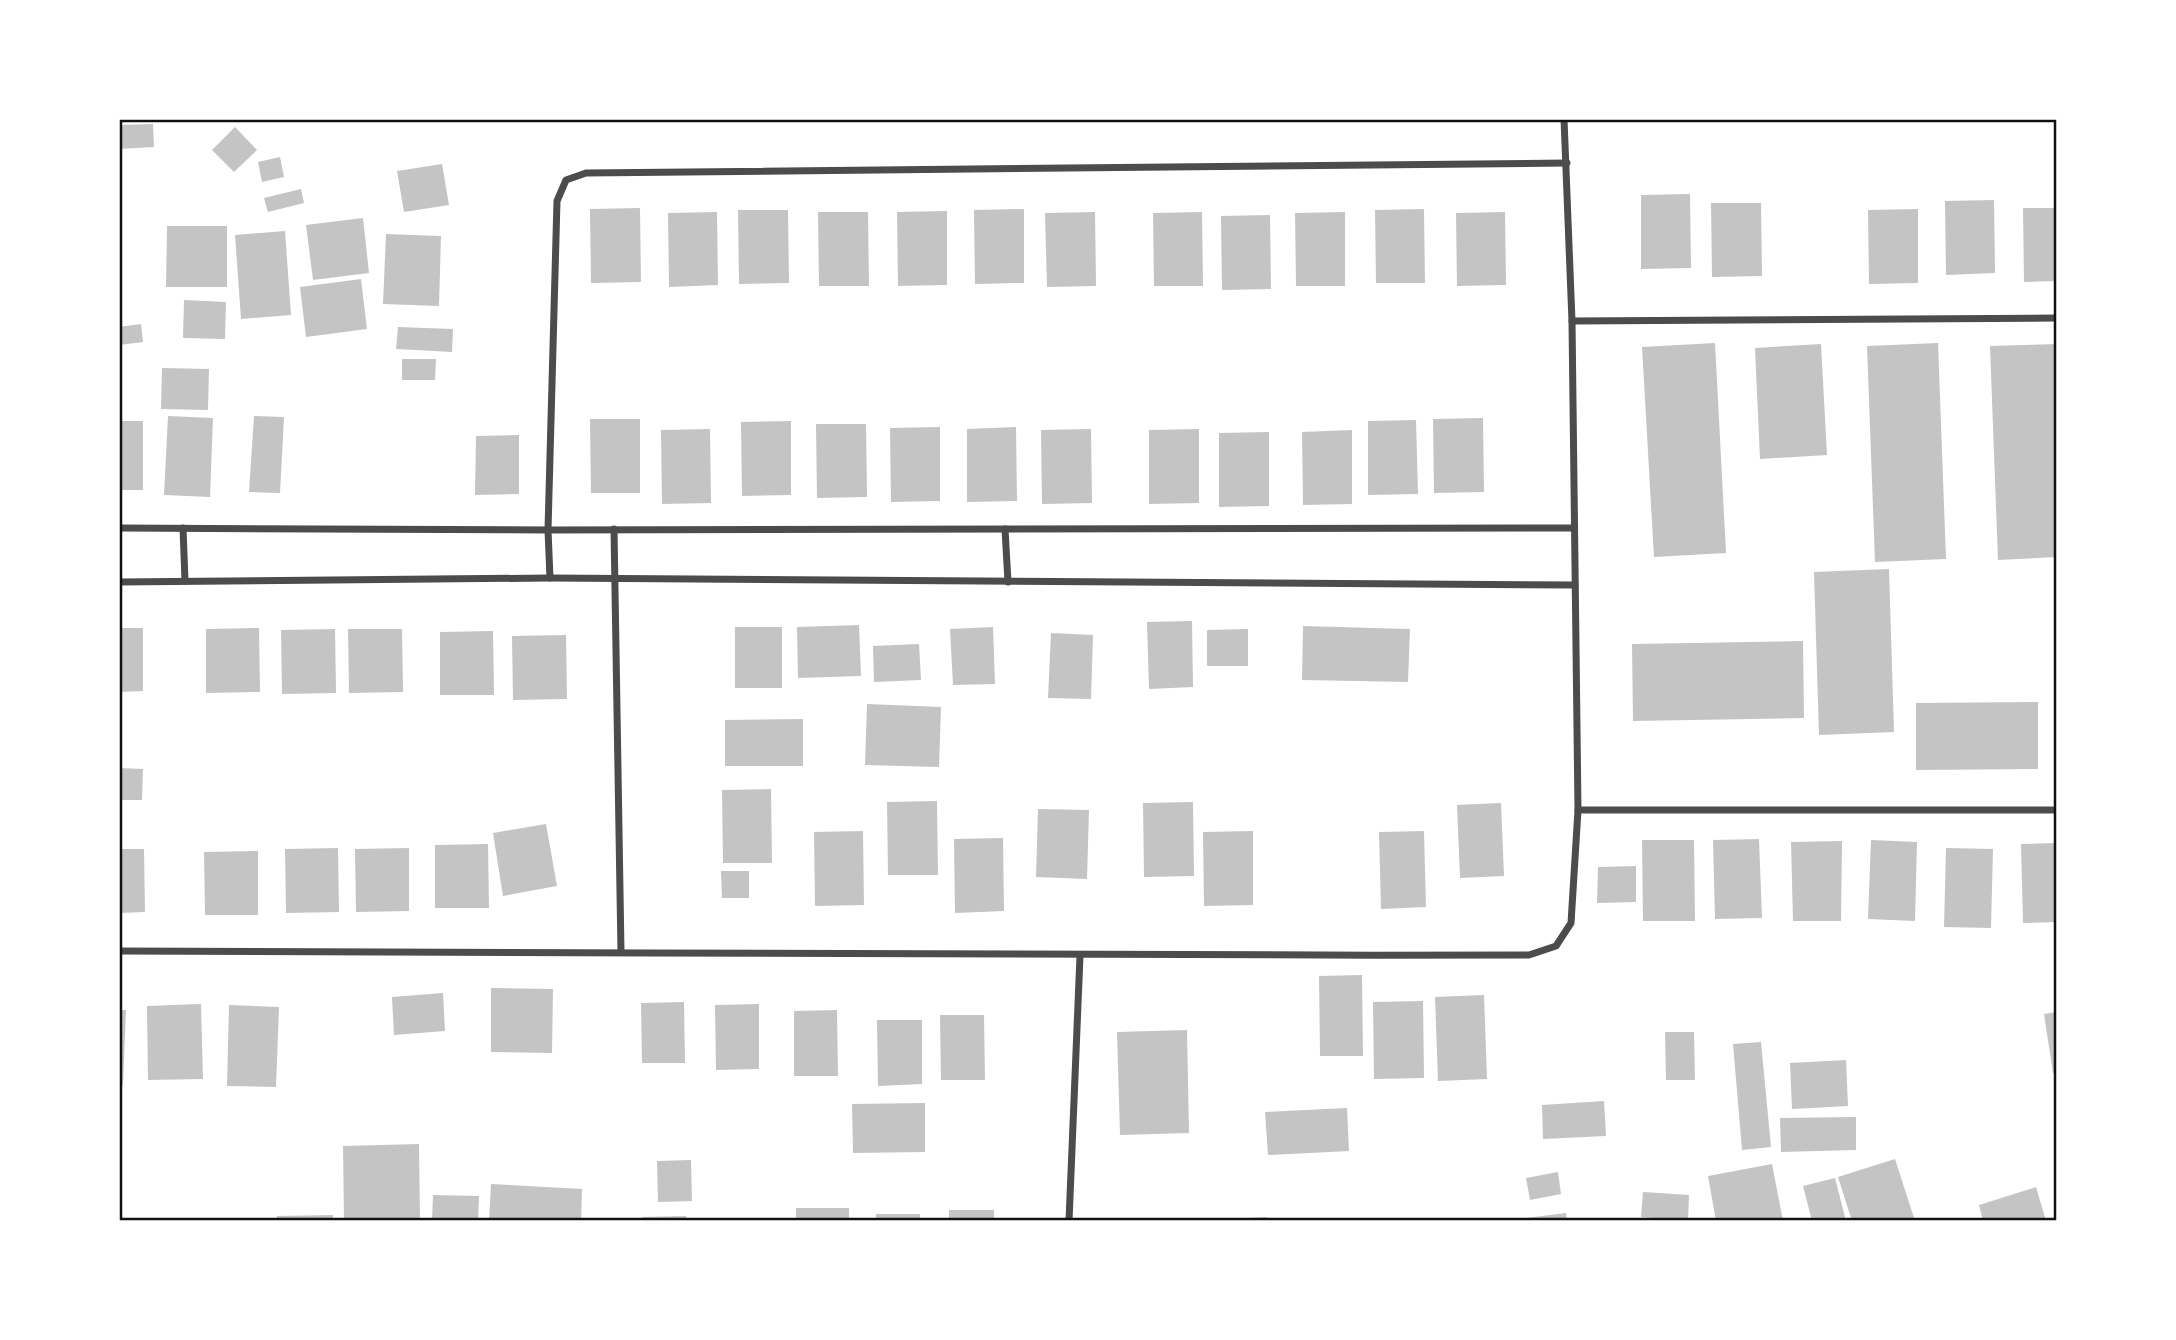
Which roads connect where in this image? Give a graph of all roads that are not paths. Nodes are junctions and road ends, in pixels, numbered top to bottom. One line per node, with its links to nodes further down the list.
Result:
1 (1564, 119): 2 (street)
2 (1567, 163): 4 (street); 9 (street)
3 (2057, 318): 4 (street)
4 (1572, 321): 7 (street)
5 (119, 528): 6 (street)
6 (183, 528): 9 (street); 13 (street)
7 (1574, 528): 8 (street); 16 (street)
8 (1005, 529): 10 (street); 15 (street)
9 (548, 530): 10 (street); 11 (street)
10 (614, 530): 12 (street)
11 (550, 578): 12 (street); 13 (street)
12 (616, 579): 15 (street); 20 (street)
13 (185, 581): 14 (street)
14 (119, 582)
15 (1008, 582): 16 (street)
16 (1575, 585): 17 (street)
17 (1578, 810): 18 (street); 21 (street)
18 (2057, 810)
19 (119, 951): 20 (street)
20 (621, 952): 21 (street)
21 (1080, 956): 22 (street)
22 (1069, 1221)

